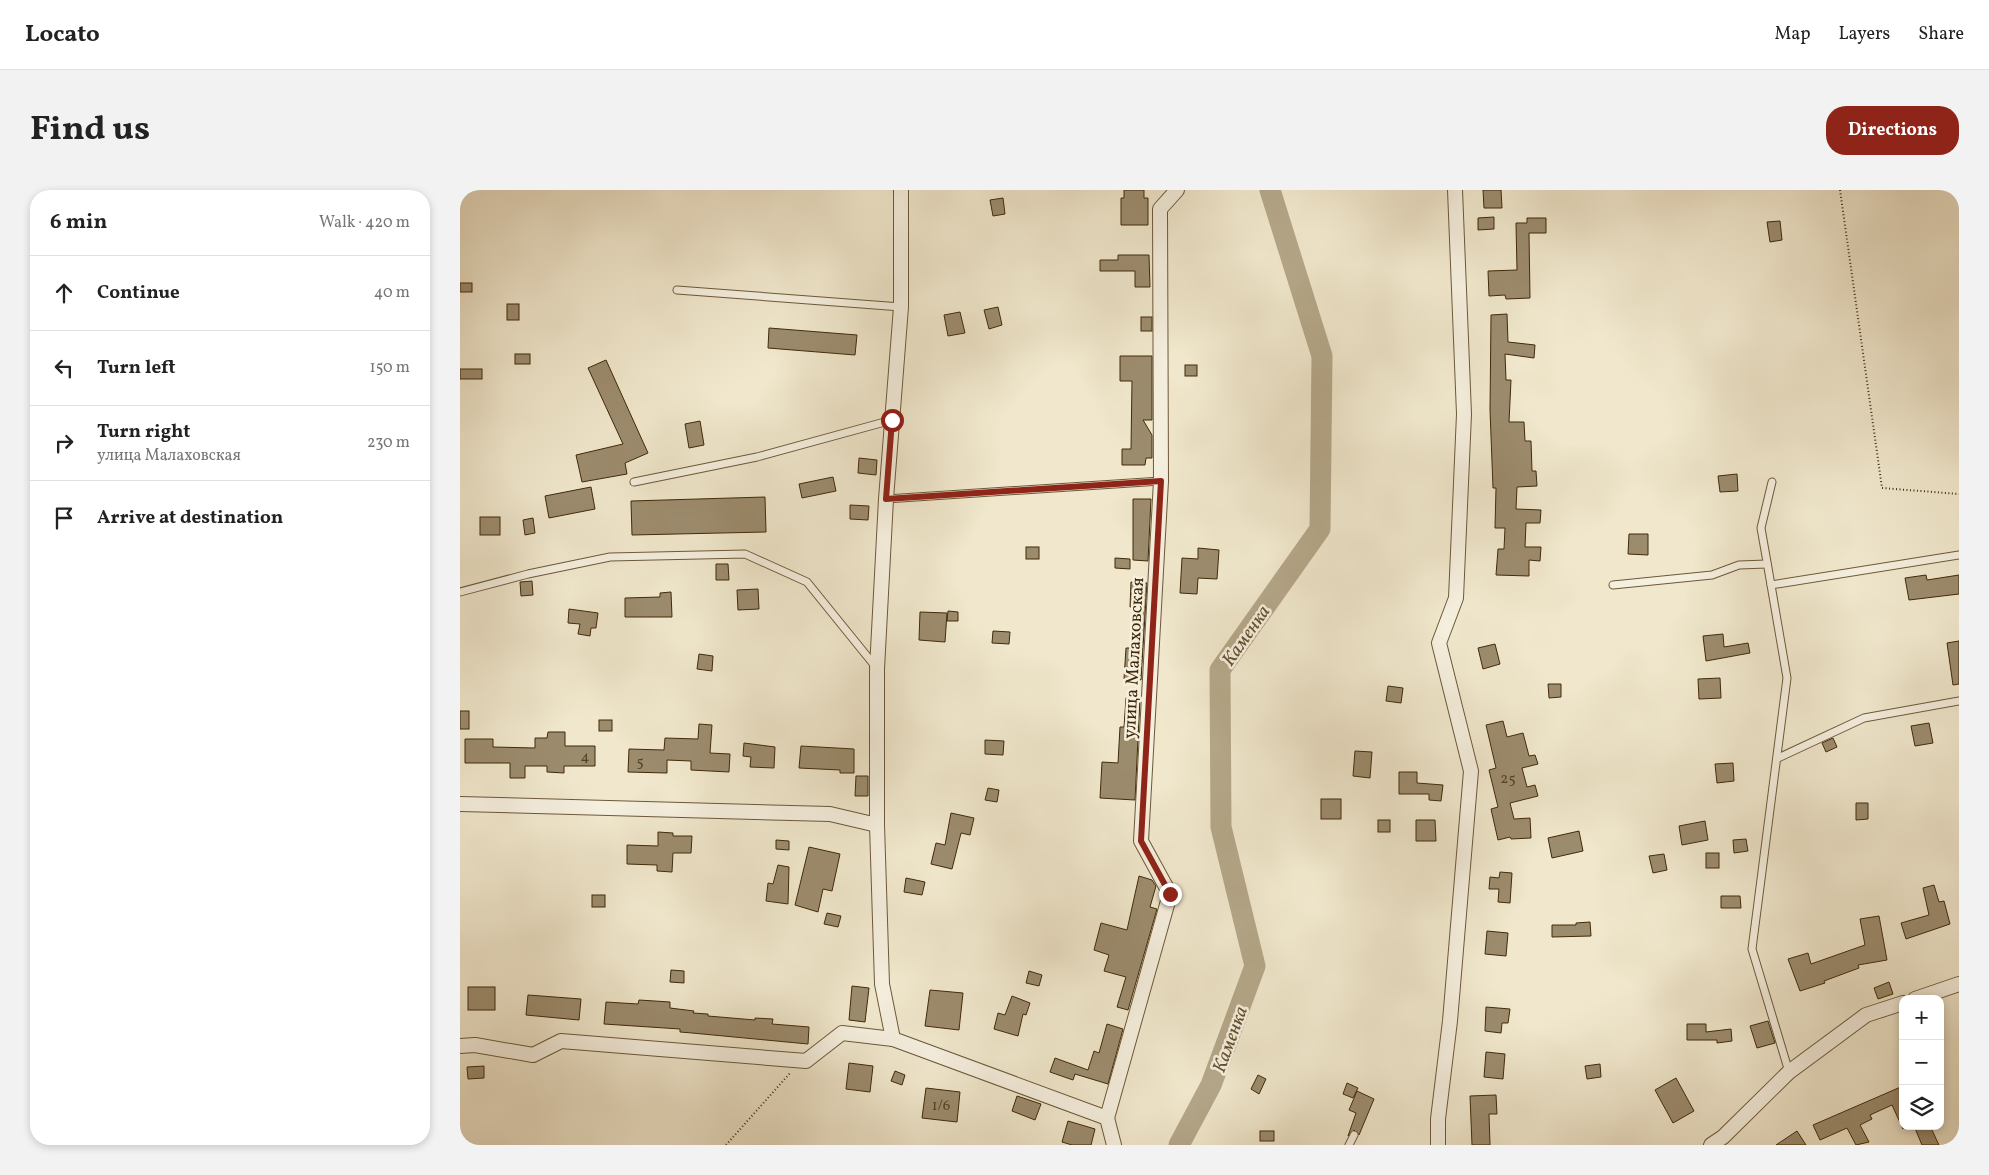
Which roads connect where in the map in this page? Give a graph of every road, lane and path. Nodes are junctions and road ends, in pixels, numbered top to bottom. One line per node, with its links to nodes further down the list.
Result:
1 (901, 190): 6 (street)
2 (1177, 190): 8 (street, улица Малаховская)
3 (1455, 190): 35 (street)
4 (1840, 190): 11 (path)
5 (677, 290): 6 (lane)
6 (901, 307): 7 (street)
7 (892, 420): 9 (lane); 12 (street)
8 (1161, 481): 12 (lane); 30 (street, улица Малаховская)
9 (634, 482)
10 (1772, 482): 14 (lane)
11 (1959, 494)
12 (886, 499): 18 (street)
13 (1959, 555): 16 (lane)
14 (1767, 564): 15 (lane); 16 (lane)
15 (1613, 584)
16 (1771, 585): 20 (lane)
17 (460, 592): 18 (lane)
18 (877, 668): 22 (street)
19 (1959, 701): 20 (lane)
20 (1778, 758): 29 (lane)
21 (460, 804): 22 (street)
22 (877, 825): 26 (street)
23 (1959, 984): 24 (street)
24 (1927, 995)
25 (1899, 1004): 29 (street)
26 (893, 1039): 28 (street); 30 (street)
27 (460, 1046): 28 (street)
28 (801, 1061): 32 (path)
29 (1790, 1072): 36 (street)
30 (1108, 1118): 33 (street)
31 (1354, 1135): 34 (lane)
32 (726, 1145)
33 (1114, 1145)
34 (1349, 1145)
35 (1438, 1145)
36 (1711, 1145)

